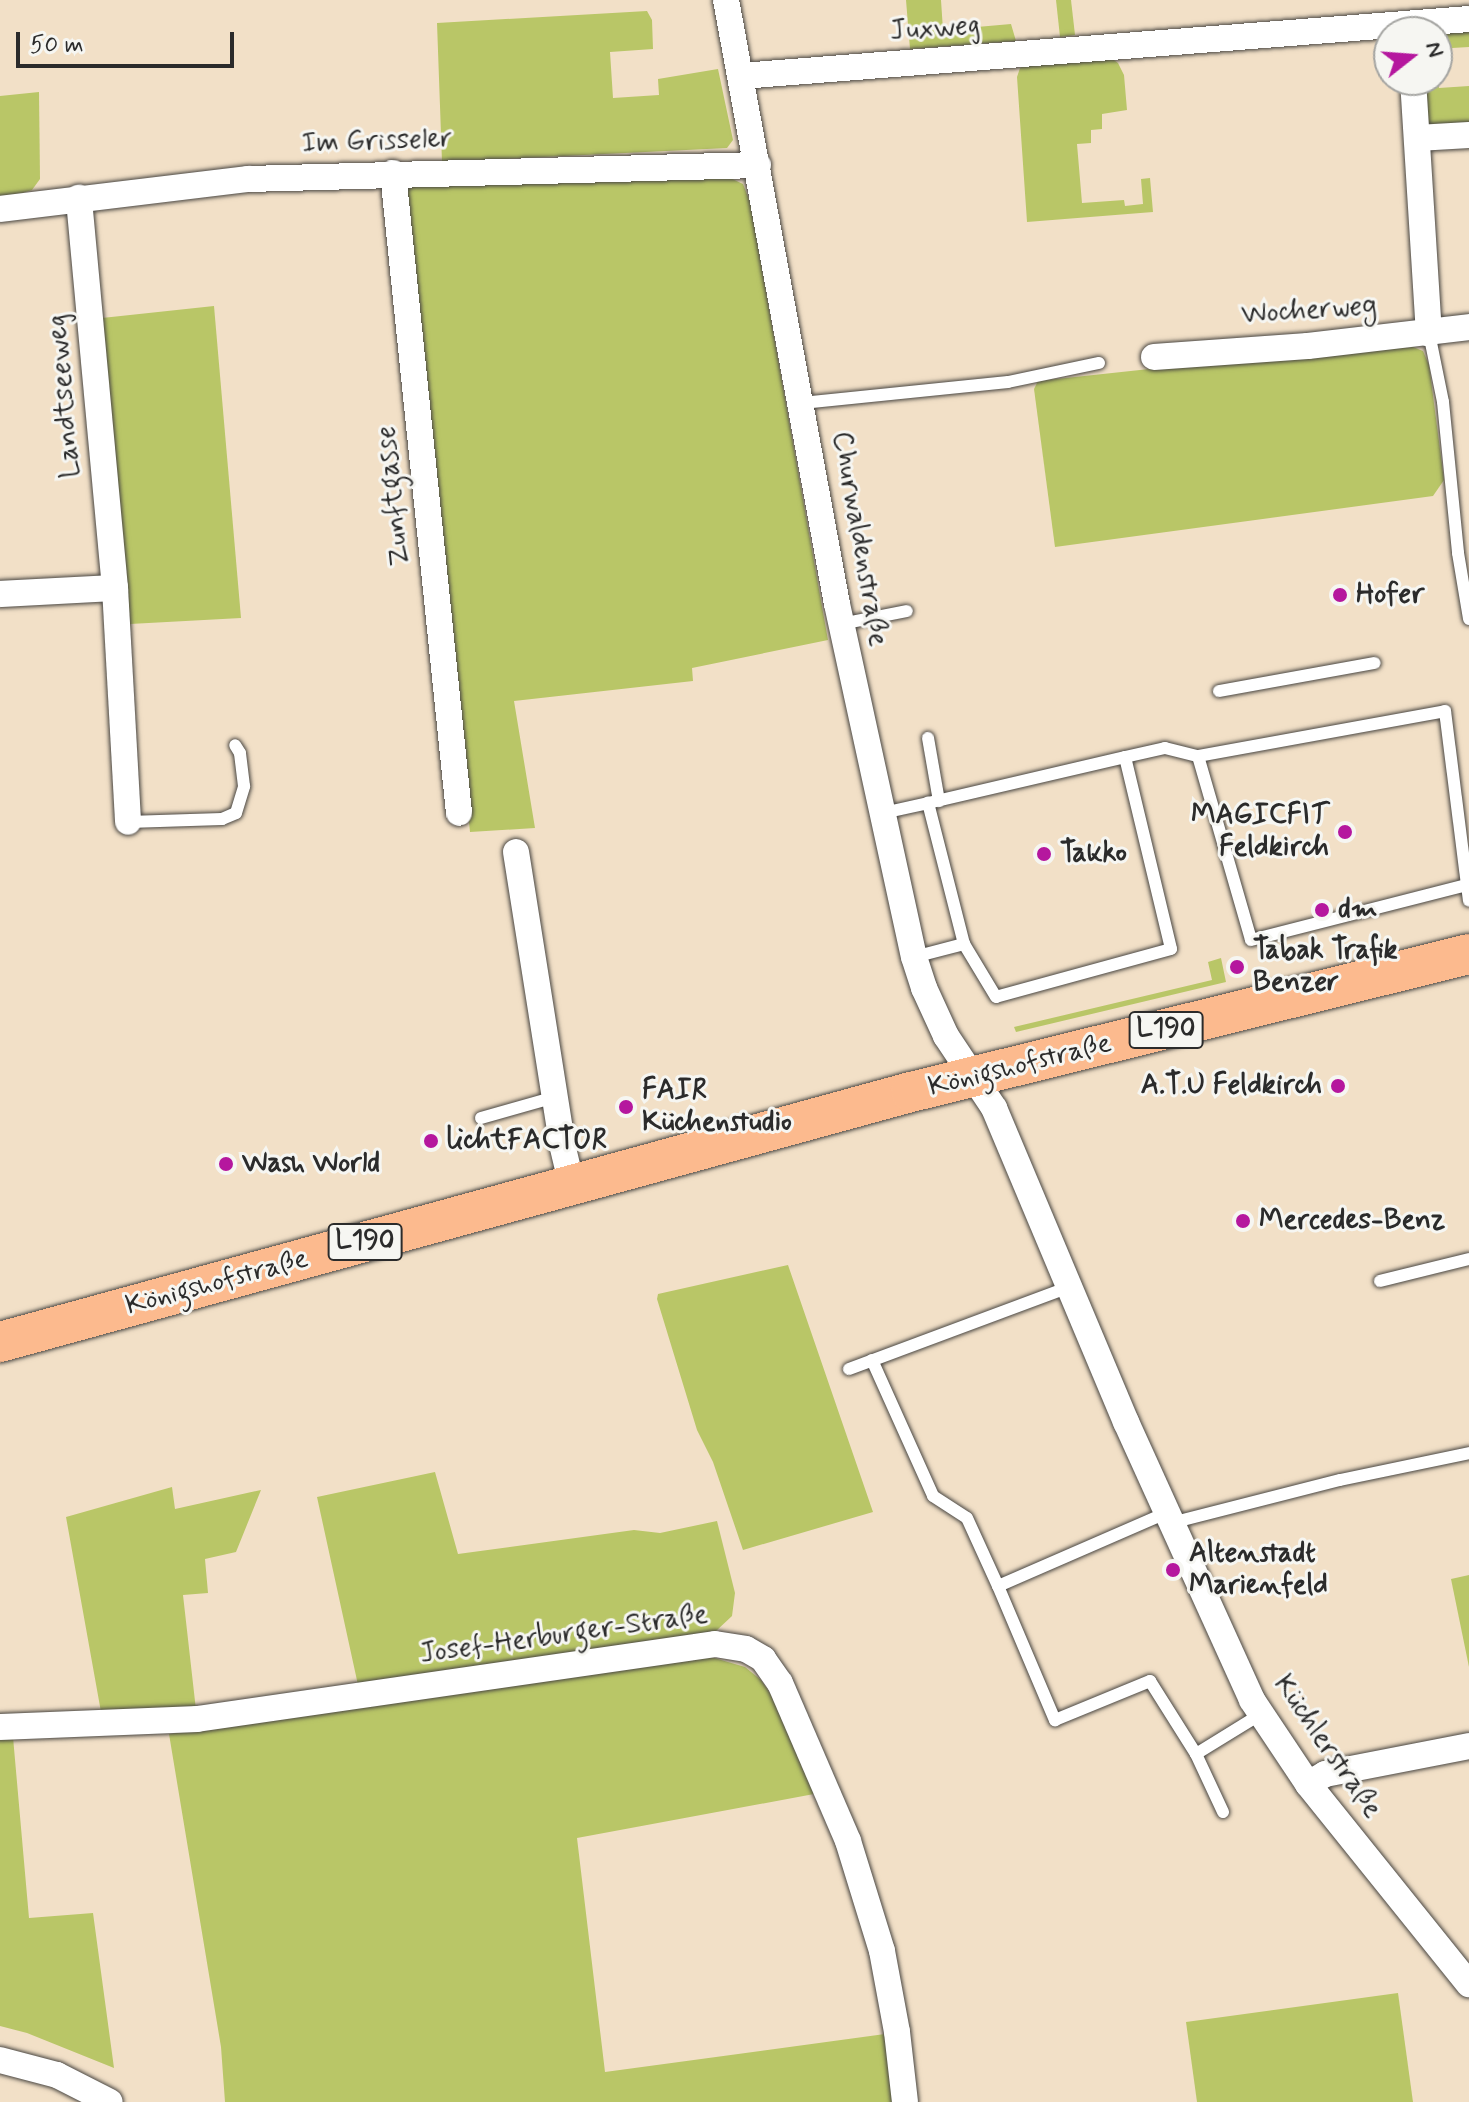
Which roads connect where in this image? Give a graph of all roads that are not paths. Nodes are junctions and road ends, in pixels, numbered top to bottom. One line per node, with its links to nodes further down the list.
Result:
1 (726, 0): 3 (street, Churwaldenstraße)
2 (1373, 31): 3 (street, Juxweg)
3 (741, 76): 7 (street, Churwaldenstraße)
4 (1414, 96): 6 (street)
5 (1469, 135): 6 (street)
6 (1417, 138): 12 (street)
7 (758, 165): 8 (street, Im Grisseler); 15 (street, Churwaldenstraße)
8 (393, 173): 9 (street, Im Grisseler); 28 (street, Zunftgasse)
9 (79, 198): 10 (street, Im Grisseler); 16 (street, Landtseeweg)
10 (0, 209)
11 (1469, 327): 12 (street, Wocherweg)
12 (1429, 333): 13 (street, Wocherweg); 19 (lane)
13 (1154, 357)
14 (1099, 363): 15 (lane)
15 (802, 403): 20 (street, Churwaldenstraße)
16 (115, 588): 17 (street); 30 (street, Landtseeweg)
17 (0, 594)
18 (907, 611): 20 (lane)
19 (1469, 619)
20 (841, 624): 29 (street, Churwaldenstraße)
21 (1374, 663): 22 (lane)
22 (1219, 691)
23 (928, 738): 27 (lane)
24 (235, 745): 30 (lane)
25 (1198, 756): 26 (lane); 32 (lane); 32 (lane)
26 (1125, 757): 27 (lane); 35 (lane)
27 (934, 802): 29 (lane); 35 (lane)
28 (459, 813)
29 (883, 813): 34 (street, Churwaldenstraße)
30 (128, 822)
31 (516, 852): 38 (street)
32 (1466, 885): 33 (lane)
33 (1469, 900)
34 (906, 941): 35 (lane); 37 (street, Churwaldenstraße)
35 (964, 944)
36 (1469, 954): 37 (main road, Königshofstraße / L190)
37 (970, 1078): 40 (main road, Königshofstraße / L190); 43 (street, Küchlerstraße)
38 (555, 1097): 39 (lane); 40 (street)
39 (481, 1118)
40 (572, 1186): 44 (main road, Königshofstraße / L190)
41 (1469, 1259): 42 (lane)
42 (1380, 1281)
43 (1069, 1287): 45 (lane); 48 (street, Küchlerstraße)
44 (0, 1342)
45 (872, 1360): 46 (lane); 49 (lane)
46 (849, 1369)
47 (1469, 1453): 48 (lane)
48 (1168, 1518): 49 (lane); 50 (street, Küchlerstraße)
49 (998, 1586): 53 (lane)
50 (1261, 1714): 53 (lane); 54 (street, Küchlerstraße)
51 (0, 1727): 59 (street, Josef-Herburger-Straße)
52 (1469, 1746): 54 (street)
53 (1196, 1754): 55 (lane)
54 (1308, 1784): 56 (street, Küchlerstraße)
55 (1223, 1812)
56 (1469, 1984)
57 (0, 2060): 58 (street)
58 (110, 2102)
59 (905, 2102)

